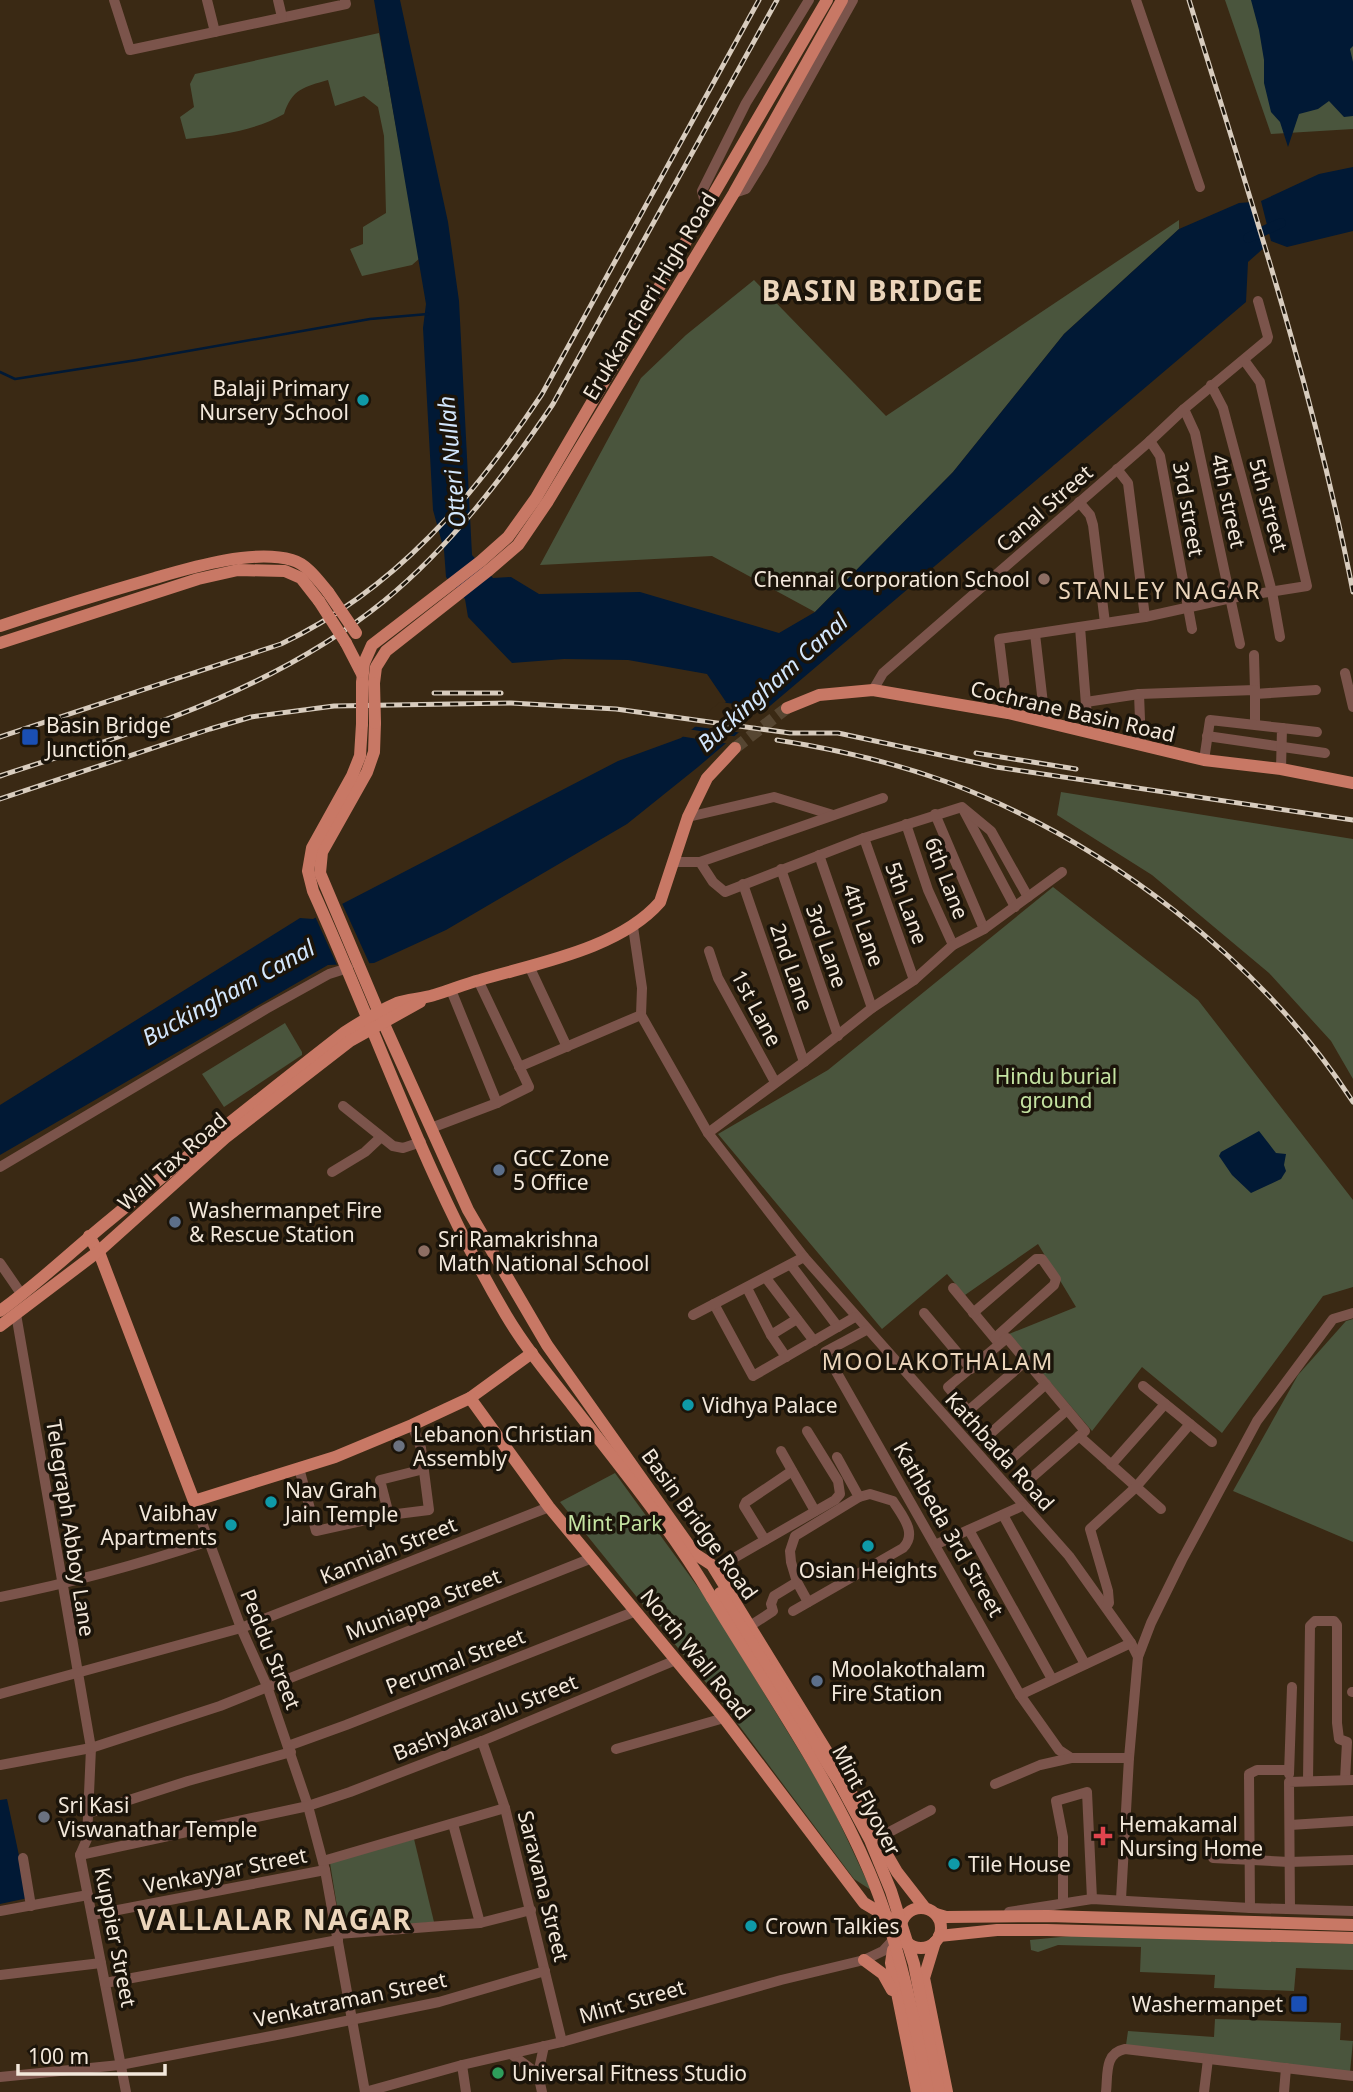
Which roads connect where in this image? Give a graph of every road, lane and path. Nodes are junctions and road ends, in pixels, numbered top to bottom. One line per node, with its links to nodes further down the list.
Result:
1 (114, 0): 11 (street)
2 (207, 0): 11 (street)
3 (278, 0): 10 (street)
4 (809, 0): 14 (street, Erukkancheri High Road)
5 (828, 0): 14 (main road)
6 (842, 0): 13 (main road)
7 (853, 0): 13 (street, Erukkancheri High Road)
8 (1136, 0): 12 (street)
9 (346, 2): 10 (street)
10 (282, 17): 11 (street)
11 (215, 32)
12 (1200, 187)
13 (734, 193): 22 (main road, Erukkancheri High Road)
14 (706, 206): 22 (main road, Erukkancheri High Road)
15 (1258, 301): 16 (street, Canal Street)
16 (1244, 360): 17 (street, Canal Street); 23 (street)
17 (1211, 385): 18 (street, Canal Street); 23 (street, 5th street)
18 (1184, 409): 19 (street, Canal Street); 26 (street, 4th street)
19 (1150, 440): 20 (street, Canal Street); 27 (street, 3rd street)
20 (1117, 469): 21 (street, Canal Street); 28 (street)
21 (1079, 502): 29 (street); 41 (street, Canal Street)
22 (485, 566): 24 (main road)
23 (1272, 592): 26 (street); 34 (street, 5th street)
24 (450, 594): 37 (main road); 40 (main road)
25 (323, 596): 30 (main road); 35 (main road); 37 (main road, bridge); 40 (main road, bridge)
26 (1231, 598): 27 (street); 36 (street, 4th street)
27 (1188, 609): 28 (street); 32 (street, 3rd street)
28 (1146, 617): 29 (street)
29 (1105, 623): 31 (street)
30 (0, 626)
31 (1080, 627): 33 (street); 45 (street)
32 (1192, 629)
33 (1035, 634): 48 (street); 49 (street)
34 (1280, 637)
35 (0, 643)
36 (1240, 644)
37 (372, 645): 40 (main road)
38 (1254, 655): 43 (street)
39 (1345, 673): 46 (street)
40 (366, 680): 81 (main road, bridge)
41 (873, 690): 47 (main road, Cochrane Basin Road); 48 (main road, Cochrane Basin Road)
42 (1316, 690): 43 (street)
43 (1255, 692): 44 (street); 50 (street)
44 (1139, 694): 45 (street); 55 (street)
45 (1086, 702): 52 (street)
46 (1353, 707)
47 (787, 708)
48 (1008, 713): 49 (main road, Cochrane Basin Road)
49 (1045, 721): 52 (main road, Cochrane Basin Road)
50 (1255, 724): 51 (street); 54 (street)
51 (1282, 728): 53 (street); 56 (street)
52 (1088, 730): 55 (main road, Cochrane Basin Road)
53 (1317, 732)
54 (1207, 736): 56 (street); 59 (street)
55 (1140, 745): 59 (main road, Cochrane Basin Road)
56 (1282, 746): 58 (street); 60 (street)
57 (735, 748): 66 (main road)
58 (1325, 753)
59 (1203, 760): 60 (main road, Cochrane Basin Road)
60 (1281, 769): 61 (main road, Cochrane Basin Road)
61 (1353, 783)
62 (883, 799): 65 (street)
63 (962, 807): 64 (street); 75 (street); 76 (street)
64 (935, 814): 67 (street); 78 (street)
65 (833, 815): 66 (street); 71 (street)
66 (688, 817): 70 (main road)
67 (906, 824): 68 (street); 79 (street, 6th Lane)
68 (864, 838): 69 (street); 84 (street, 5th Lane)
69 (819, 855): 72 (street); 86 (street, 4th Lane)
70 (675, 862): 71 (street); 77 (main road)
71 (700, 862): 74 (street)
72 (781, 869): 74 (street); 89 (street, 3rd Lane)
73 (1062, 872): 75 (street)
74 (743, 884): 91 (street, 2nd Lane)
75 (1028, 897): 76 (street)
76 (1014, 907): 78 (street)
77 (633, 927): 82 (main road); 87 (street, Kathbada Road)
78 (984, 929): 79 (street)
79 (953, 945): 84 (street)
80 (709, 951): 93 (street, 1st Lane)
81 (352, 967): 88 (main road); 100 (street)
82 (530, 968): 83 (main road); 90 (street)
83 (478, 980): 85 (main road); 92 (street)
84 (914, 980): 86 (street)
85 (451, 990): 88 (main road); 94 (street)
86 (872, 1008): 89 (street)
87 (641, 1015): 90 (street); 97 (street, Kathbada Road)
88 (375, 1020): 96 (main road, Basin Bridge Road); 99 (main road, Basin Bridge Road); 104 (main road, Wall Tax Road); 105 (main road, Wall Tax Road)
89 (838, 1036): 91 (street)
90 (567, 1047): 92 (street)
91 (804, 1062): 93 (street)
92 (519, 1067): 94 (street)
93 (775, 1082): 97 (street)
94 (497, 1103): 96 (street)
95 (343, 1106): 98 (street)
96 (431, 1128): 102 (main road, Basin Bridge Road)
97 (708, 1133): 106 (street, Kathbada Road)
98 (381, 1138): 99 (street); 101 (street)
99 (421, 1142): 103 (main road, Basin Bridge Road)
100 (0, 1167)
101 (332, 1172)
102 (464, 1200): 103 (main road); 164 (main road, Basin Bridge Road)
103 (450, 1208): 128 (main road, Basin Bridge Road)
104 (89, 1236): 105 (main road, Peddu Street); 112 (main road, Wall Tax Road)
105 (99, 1251): 118 (main road, Wall Tax Road); 153 (main road, Peddu Street)
106 (804, 1257): 108 (street); 120 (street, Kathbada Road)
107 (0, 1263): 112 (street)
108 (791, 1265): 109 (street); 123 (street)
109 (765, 1278): 110 (street); 121 (street)
110 (747, 1288): 113 (street); 125 (street)
111 (953, 1288): 116 (street)
112 (22, 1295): 114 (main road, Wall Tax Road)
113 (715, 1304): 119 (street); 129 (street)
114 (0, 1311)
115 (924, 1313): 131 (street)
116 (973, 1313): 126 (street); 126 (street)
117 (1353, 1313): 179 (street)
118 (16, 1314): 122 (main road, Wall Tax Road); 169 (street, Telegraph Abboy Lane)
119 (693, 1315)
120 (855, 1317): 123 (street); 124 (street, Kathbada Road)
121 (797, 1319): 125 (street); 127 (street)
122 (0, 1326)
123 (838, 1327): 127 (street)
124 (866, 1330): 154 (street, Kathbada Road); 163 (street, Kathbeda 3rd Street)
125 (771, 1335): 129 (street)
126 (1001, 1340): 130 (street); 131 (street)
127 (814, 1341): 129 (street)
128 (532, 1353): 134 (main road); 168 (main road, Basin Bridge Road)
129 (786, 1357)
130 (1027, 1360): 131 (street); 132 (street)
131 (971, 1368)
132 (1046, 1384): 136 (street); 140 (street)
133 (1143, 1386): 135 (street)
134 (470, 1398): 138 (main road); 155 (main road, North Wall Road)
135 (1165, 1404): 137 (street); 146 (street)
136 (1068, 1410): 141 (street); 145 (street)
137 (1189, 1424): 142 (street); 151 (street)
138 (412, 1425): 147 (main road); 148 (street)
139 (807, 1431): 157 (street)
140 (991, 1433)
141 (1082, 1434): 146 (street); 150 (street)
142 (1212, 1442)
143 (780, 1451): 149 (street)
144 (837, 1457): 152 (street)
145 (1012, 1458)
146 (1111, 1465): 151 (street)
147 (299, 1468): 153 (main road); 159 (street)
148 (424, 1469): 159 (street); 159 (street)
149 (792, 1471): 157 (street); 161 (street)
150 (1030, 1479)
151 (1135, 1488): 156 (street); 173 (street)
152 (859, 1497): 167 (street); 172 (street)
153 (194, 1501): 162 (street, Peddu Street)
154 (1022, 1506): 158 (street); 173 (street, Kathbada Road)
155 (549, 1507): 165 (main road, North Wall Road); 177 (street, Kanniah Street)
156 (1161, 1510)
157 (815, 1511): 161 (street)
158 (1003, 1515): 160 (street); 181 (street)
159 (389, 1516)
160 (968, 1530): 163 (street); 183 (street)
161 (765, 1540): 166 (street)
162 (209, 1541): 169 (street); 177 (street, Peddu Street)
163 (937, 1544): 187 (street, Kathbeda 3rd Street)
164 (695, 1554): 166 (main road, Basin Bridge Road); 170 (main road, Mint Flyover)
165 (592, 1558): 174 (main road, North Wall Road); 184 (street, Muniappa Street)
166 (715, 1570): 176 (main road, Basin Bridge Road)
167 (797, 1582): 172 (street); 176 (street)
168 (703, 1583): 170 (main road, Mint Flyover)
169 (61, 1585): 171 (street); 182 (street, Telegraph Abboy Lane)
170 (716, 1596): 263 (main road, Mint Flyover, bridge); 264 (main road, Mint Flyover, bridge)
171 (0, 1597)
172 (808, 1602): 175 (street)
173 (1106, 1607): 178 (street, Kathbada Road)
174 (636, 1611): 180 (main road, North Wall Road); 191 (street, Perumal Street)
175 (793, 1611)
176 (750, 1626): 208 (main road, Basin Bridge Road)
177 (241, 1628): 182 (street, Kanniah Street); 184 (street, Peddu Street)
178 (1131, 1643): 179 (street, Kathbada Road); 181 (street)
179 (1138, 1657): 194 (street)
180 (676, 1660): 188 (main road, North Wall Road); 189 (street, Bashyakaralu Street)
181 (1085, 1664): 183 (street)
182 (76, 1674): 186 (street, Kanniah Street); 190 (street, Telegraph Abboy Lane)
183 (1052, 1679): 187 (street)
184 (267, 1686): 190 (street, Muniappa Street); 191 (street, Peddu Street)
185 (1292, 1687): 196 (street)
186 (0, 1694)
187 (1020, 1695): 193 (street, Kathbeda 3rd Street)
188 (724, 1718): 192 (street); 221 (main road, North Wall Road)
189 (482, 1741): 201 (street, Bashyakaralu Street); 202 (street, Saravana Street)
190 (91, 1748): 195 (street, Muniappa Street); 204 (street, Kuppier Street)
191 (289, 1749): 201 (street, Peddu Street); 204 (street, Perumal Street)
192 (616, 1749)
193 (1071, 1758): 194 (street); 200 (street)
194 (1129, 1758): 219 (street)
195 (0, 1765)
196 (1289, 1770): 199 (street); 212 (street)
197 (1349, 1780): 198 (street); 198 (street)
198 (1308, 1781): 199 (street)
199 (1289, 1782): 207 (street)
200 (995, 1783)
201 (308, 1806): 209 (street, Bashyakaralu Street); 215 (street, Peddu Street)
202 (505, 1808): 206 (street, Venkayyar Street); 225 (street, Saravana Street)
203 (931, 1810): 208 (street)
204 (89, 1813): 209 (street, Kuppier Street)
205 (1353, 1821): 207 (street)
206 (453, 1824): 215 (street, Venkayyar Street); 231 (street)
207 (1290, 1825): 214 (street)
208 (878, 1838): 216 (main road, Basin Bridge Road)
209 (80, 1856): 217 (street, Kuppier Street)
210 (23, 1858): 222 (street)
211 (1213, 1858): 212 (street)
212 (1251, 1860): 214 (street); 223 (street)
213 (1353, 1860): 214 (street)
214 (1289, 1862): 224 (street)
215 (324, 1866): 229 (street, Venkayyar Street); 235 (street, Peddu Street)
216 (897, 1872): 221 (main road); 227 (main road, Basin Bridge Road)
217 (88, 1895): 222 (street); 229 (street, Kuppier Street)
218 (1091, 1899): 219 (street); 220 (street); 220 (street)
219 (1121, 1899): 223 (street)
220 (1063, 1902): 230 (street)
221 (864, 1903): 234 (main road, North Wall Road)
222 (31, 1906): 226 (street)
223 (1250, 1908): 224 (street)
224 (1290, 1909): 228 (street)
225 (531, 1910): 231 (street); 241 (street, Saravana Street)
226 (0, 1911)
227 (930, 1911): 230 (main road); 234 (main road); 237 (main road)
228 (1353, 1911)
229 (92, 1915): 240 (street, Kuppier Street)
230 (984, 1916): 233 (main road)
231 (480, 1923): 235 (street)
232 (1353, 1925): 233 (main road)
233 (1165, 1926): 236 (main road); 237 (main road)
234 (902, 1931): 238 (main road); 239 (street, Mint Street); 245 (main road)
235 (338, 1937): 244 (street); 246 (street, Peddu Street)
236 (1353, 1938)
237 (937, 1939): 238 (main road); 243 (main road)
238 (917, 1948): 243 (main road)
239 (864, 1960): 245 (main road); 247 (street, Mint Street)
240 (101, 1963): 242 (street); 244 (street, Kuppier Street)
241 (545, 1971): 246 (street, Venkatraman Street); 247 (street, Saravana Street)
242 (0, 1975)
243 (924, 1978): 245 (main road); 265 (main road)
244 (105, 1983): 251 (street, Kuppier Street)
245 (898, 2001): 262 (main road)
246 (351, 2020): 251 (street, Venkatraman Street); 259 (street, Peddu Street)
247 (562, 2042): 248 (street, Mint Street)
248 (544, 2046): 249 (street, Mint Street); 254 (street)
249 (512, 2054): 252 (street, Mint Street); 254 (street)
250 (1208, 2059): 253 (street); 266 (street); 267 (street)
251 (120, 2065): 256 (street, Venkatraman Street); 258 (street, Kuppier Street)
252 (462, 2065): 257 (street, Mint Street); 260 (street)
253 (1286, 2068): 255 (street); 268 (street)
254 (538, 2074): 261 (street)
255 (1353, 2076)
256 (0, 2077)
257 (393, 2088): 259 (street, Mint Street)
258 (126, 2092)
259 (365, 2092)
260 (466, 2092)
261 (542, 2092)
262 (917, 2092)
263 (928, 2092)
264 (939, 2092)
265 (947, 2092)
266 (1106, 2092)
267 (1204, 2092)
268 (1284, 2092)

